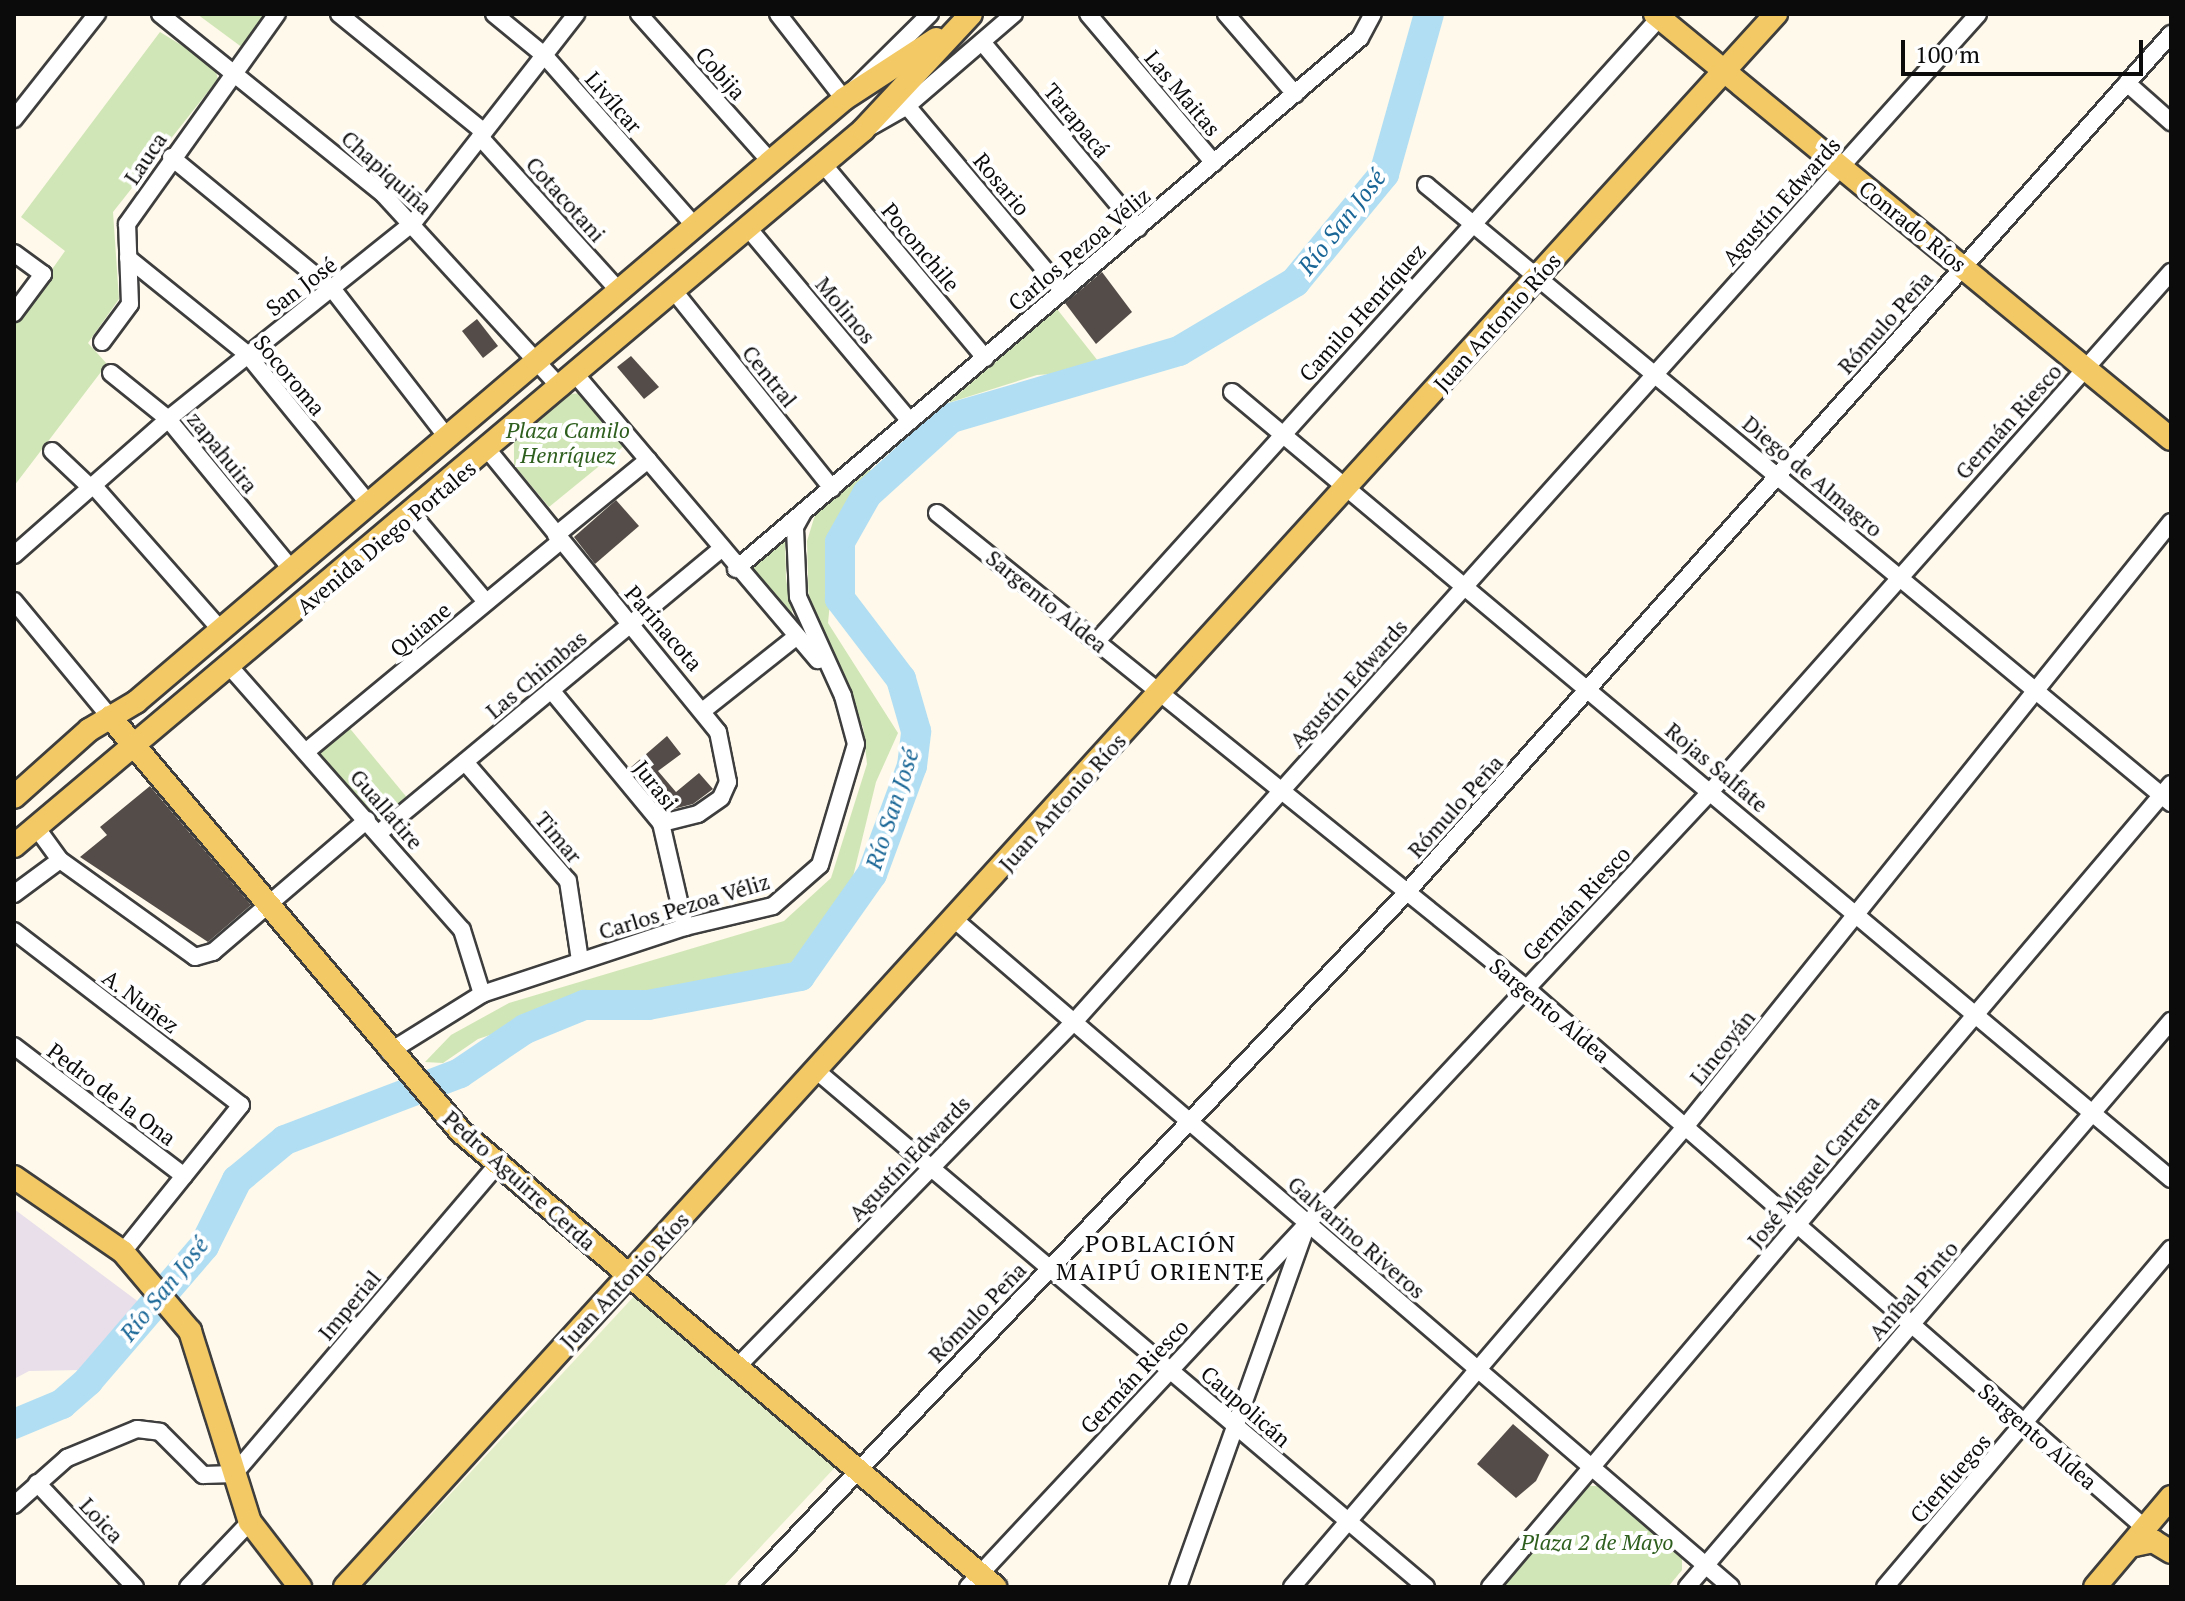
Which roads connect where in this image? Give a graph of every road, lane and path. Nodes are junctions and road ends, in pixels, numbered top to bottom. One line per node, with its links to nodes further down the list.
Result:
1 (97, 14): 27 (street)
2 (160, 14): 21 (street, Chapiquiña)
3 (277, 14): 21 (street, Lauca)
4 (339, 14): 30 (street, Cotacotani)
5 (494, 14): 20 (street, Livílcar)
6 (576, 14): 20 (street, San José)
7 (639, 14): 32 (street, Cobija)
8 (778, 14): 25 (street)
9 (930, 14): 25 (street)
10 (1014, 14): 19 (street)
11 (1088, 14): 33 (street, Las Maitas)
12 (1226, 14): 24 (street)
13 (1373, 14): 24 (street, Carlos Pezoa Véliz)
14 (1776, 14): 22 (main road, Juan Antonio Ríos)
15 (1978, 14): 35 (street, Agustín Edwards)
16 (1659, 15): 22 (main road, Conrado Ríos); 37 (street, Camilo Henríquez)
17 (967, 17): 25 (main road, Avenida Diego Portales); 29 (main road, Avenida Diego Portales)
18 (2171, 34): 23 (street, Rómulo Peña)
19 (982, 42): 26 (street); 41 (street, Tarapacá)
20 (544, 55): 30 (street, San José); 39 (street, Livílcar)
21 (236, 70): 31 (street, Lauca); 38 (street, Chapiquiña)
22 (1724, 71): 35 (main road, Conrado Ríos); 46 (main road, Juan Antonio Ríos)
23 (2127, 83): 28 (street); 44 (street, Rómulo Peña)
24 (1295, 94): 33 (street, Carlos Pezoa Véliz)
25 (844, 99): 32 (main road, Avenida Diego Portales)
26 (907, 106): 29 (street); 50 (street, Rosario)
27 (14, 119)
28 (2171, 122)
29 (863, 130): 34 (main road, Avenida Diego Portales)
30 (482, 134): 38 (street, San José); 48 (street, Cotacotani)
31 (171, 157): 43 (street, Lauca); 47 (street)
32 (771, 162): 39 (main road, Avenida Diego Portales)
33 (1214, 163): 41 (street, Carlos Pezoa Véliz)
34 (823, 164): 40 (main road, Avenida Diego Portales); 54 (street, Poconchile)
35 (1841, 168): 44 (main road, Conrado Ríos); 58 (street, Agustín Edwards)
36 (1426, 185): 37 (street, Diego de Almagro)
37 (1472, 222): 46 (street, Diego de Almagro); 63 (street, Camilo Henríquez)
38 (413, 223): 47 (street, San José); 55 (street, Chapiquiña)
39 (695, 226): 48 (main road, Avenida Diego Portales)
40 (748, 228): 49 (main road, Avenida Diego Portales); 62 (street, Molinos)
41 (1138, 228): 50 (street, Carlos Pezoa Véliz)
42 (14, 253): 51 (street)
43 (128, 258): 52 (street, Lauca); 53 (street, Socoroma)
44 (1963, 268): 56 (main road, Conrado Ríos); 69 (street, Rómulo Peña)
45 (2171, 272): 56 (street, Germán Riesco)
46 (1538, 277): 58 (street, Diego de Almagro); 70 (main road, Juan Antonio Ríos)
47 (334, 291): 53 (street, San José); 64 (street)
48 (619, 291): 55 (main road, Avenida Diego Portales)
49 (674, 291): 59 (main road, Avenida Diego Portales); 72 (street, Central)
50 (1063, 291): 54 (street, Carlos Pezoa Véliz)
51 (14, 313)
52 (102, 342)
53 (247, 354): 61 (street, San José); 73 (street, Socoroma)
54 (985, 358): 62 (street, Carlos Pezoa Véliz)
55 (538, 360): 59 (street, Chapiquiña); 64 (main road, Avenida Diego Portales)
56 (2085, 367): 65 (main road, Conrado Ríos); 83 (street, Germán Riesco)
57 (111, 373): 61 (street, zapahuira)
58 (1656, 373): 69 (street, Diego de Almagro); 84 (street, Agustín Edwards)
59 (568, 381): 66 (main road, Avenida Diego Portales); 68 (street, Chapiquiña)
60 (1232, 392): 63 (street, Rojas Salfate)
61 (168, 419): 71 (street, San José); 82 (street, zapahuira)
62 (910, 421): 72 (street, Carlos Pezoa Véliz)
63 (1284, 433): 70 (street, Rojas Salfate); 90 (street, Camilo Henríquez)
64 (447, 437): 73 (main road, Avenida Diego Portales)
65 (2171, 439)
66 (488, 450): 76 (main road, Avenida Diego Portales); 78 (street, Parinacota)
67 (52, 451): 71 (street)
68 (648, 460): 78 (street, Quiane); 79 (street, Chapiquiña)
69 (1778, 475): 83 (street, Diego de Almagro); 93 (street, Rómulo Peña)
70 (1348, 485): 84 (street, Rojas Salfate); 96 (main road, Juan Antonio Ríos)
71 (92, 486): 80 (street, San José); 88 (street)
72 (832, 488): 74 (street, Carlos Pezoa Véliz)
73 (369, 504): 82 (main road, Avenida Diego Portales)
74 (804, 511): 81 (street, Carlos Pezoa Véliz); 92 (street, Carlos Pezoa Véliz)
75 (937, 513): 90 (street, Sargento Aldea)
76 (412, 514): 86 (street); 91 (main road, Avenida Diego Portales)
77 (2171, 522): 95 (street, Lincoyán)
78 (558, 538): 86 (street, Quiane); 87 (street, Parinacota)
79 (721, 549): 81 (street, Chapiquiña); 87 (street, Las Chimbas)
80 (14, 555)
81 (736, 569): 89 (street, Chapiquiña)
82 (292, 570): 88 (main road, Avenida Diego Portales)
83 (1899, 577): 95 (street, Diego de Almagro); 104 (street, Germán Riesco)
84 (1465, 584): 93 (street, Rojas Salfate); 103 (street, Agustín Edwards)
85 (14, 601): 98 (street, Pedro Aguirre Cerda)
86 (486, 602): 100 (street, Quiane)
87 (631, 624): 94 (street, Las Chimbas); 97 (street, Parinacota)
88 (221, 630): 98 (main road, Avenida Diego Portales)
89 (796, 637): 92 (street, Chapiquiña); 97 (street)
90 (1097, 641): 96 (street, Sargento Aldea)
91 (231, 668): 99 (main road, Avenida Diego Portales); 100 (street, Guallatire)
92 (828, 670): 117 (street, Carlos Pezoa Véliz)
93 (1590, 689): 104 (street, Rojas Salfate); 112 (street, Rómulo Peña)
94 (551, 690): 101 (street, Las Chimbas); 107 (street, Jurasi)
95 (2034, 692): 105 (street, Diego de Almagro); 115 (street, Lincoyán)
96 (1161, 693): 103 (street, Sargento Aldea); 116 (main road, Juan Antonio Ríos)
97 (705, 709): 107 (street, Parinacota)
98 (110, 717): 99 (main road, Pedro Aguirre Cerda); 102 (main road, Avenida Diego Portales)
99 (137, 748): 108 (main road, Avenida Diego Portales); 114 (main road, Pedro Aguirre Cerda)
100 (308, 750): 106 (street, Guallatire)
101 (465, 762): 109 (street, Las Chimbas); 119 (street, Timar)
102 (16, 790)
103 (1281, 790): 112 (street, Sargento Aldea); 124 (street, Agustín Edwards)
104 (1711, 791): 115 (street, Rojas Salfate); 120 (street, Germán Riesco)
105 (2168, 794): 122 (street, José Miguel Carrera)
106 (367, 820): 109 (street, Guallatire); 114 (street)
107 (661, 823): 117 (street, Jurasi)
108 (36, 827): 110 (main road, Avenida Diego Portales); 111 (street)
109 (379, 833): 121 (street, Guallatire)
110 (14, 846)
111 (60, 860): 113 (street); 114 (street)
112 (1407, 892): 120 (street, Sargento Aldea); 129 (street, Rómulo Peña)
113 (14, 894)
114 (267, 905): 126 (main road, Pedro Aguirre Cerda)
115 (1858, 914): 122 (street, Rojas Salfate); 130 (street, Lincoyán)
116 (955, 920): 124 (street, Galvarino Riveros); 127 (main road, Juan Antonio Ríos)
117 (685, 927): 119 (street, Carlos Pezoa Véliz)
118 (14, 931): 133 (street, A. Nuñez)
119 (580, 960): 121 (street, Carlos Pezoa Véliz)
120 (1526, 988): 130 (street, Sargento Aldea); 136 (street, Germán Riesco)
121 (482, 994): 126 (street, Carlos Pezoa Véliz)
122 (1976, 1014): 128 (street, Rojas Salfate); 137 (street, José Miguel Carrera)
123 (2171, 1021): 128 (street, Aníbal Pinto)
124 (1074, 1022): 129 (street, Galvarino Riveros); 132 (street, Agustín Edwards)
125 (14, 1046): 133 (street, Pedro de la Ona)
126 (389, 1052): 131 (main road, Pedro Aguirre Cerda)
127 (818, 1072): 132 (street, Caupolicán); 141 (main road, Juan Antonio Ríos)
128 (2094, 1113): 135 (street, Rojas Salfate); 142 (street, Aníbal Pinto)
129 (1189, 1121): 136 (street, Galvarino Riveros); 140 (street, Rómulo Peña)
130 (1685, 1127): 137 (street, Sargento Aldea); 145 (street, Lincoyán)
131 (498, 1164): 141 (main road, Pedro Aguirre Cerda); 150 (street, Imperial)
132 (931, 1167): 140 (street, Caupolicán); 143 (street, Agustín Edwards)
133 (184, 1176): 139 (street)
134 (14, 1177): 139 (main road)
135 (2171, 1179)
136 (1307, 1223): 144 (street, Germán Riesco); 145 (street, Galvarino Riveros); 147 (street)
137 (1796, 1224): 142 (street, Sargento Aldea); 148 (street, José Miguel Carrera)
138 (2171, 1249): 146 (street, Cienfuegos)
139 (123, 1252): 150 (main road)
140 (1052, 1266): 144 (street, Caupolicán); 149 (street, Rómulo Peña)
141 (628, 1275): 143 (main road, Pedro Aguirre Cerda); 163 (main road, Juan Antonio Ríos)
142 (1912, 1325): 146 (street, Sargento Aldea); 158 (street, Aníbal Pinto)
143 (737, 1367): 149 (main road, Pedro Aguirre Cerda)
144 (1171, 1369): 147 (street, Caupolicán); 159 (street, Germán Riesco)
145 (1479, 1371): 148 (street, Galvarino Riveros); 155 (street, Lincoyán)
146 (2025, 1424): 156 (street, Sargento Aldea); 171 (street, Cienfuegos)
147 (1237, 1428): 155 (street, Caupolicán); 165 (street)
148 (1591, 1467): 158 (street, Galvarino Riveros); 168 (street, José Miguel Carrera)
149 (858, 1470): 159 (main road, Pedro Aguirre Cerda); 164 (street, Rómulo Peña)
150 (234, 1474): 151 (street); 154 (main road)
151 (37, 1483): 153 (street); 160 (street, Loica)
152 (2171, 1497): 156 (main road)
153 (14, 1505)
154 (250, 1522): 161 (street); 162 (main road)
155 (1349, 1522): 166 (street, Lincoyán); 167 (street, Caupolicán)
156 (2137, 1537): 157 (main road); 172 (main road)
157 (2171, 1552)
158 (1705, 1565): 169 (street, Aníbal Pinto); 170 (street, Galvarino Riveros)
159 (981, 1583)
160 (135, 1587)
161 (188, 1587)
162 (300, 1587)
163 (345, 1587)
164 (748, 1587)
165 (1178, 1587)
166 (1292, 1587)
167 (1426, 1587)
168 (1490, 1587)
169 (1687, 1587)
170 (1731, 1587)
171 (1885, 1587)
172 (2095, 1587)

